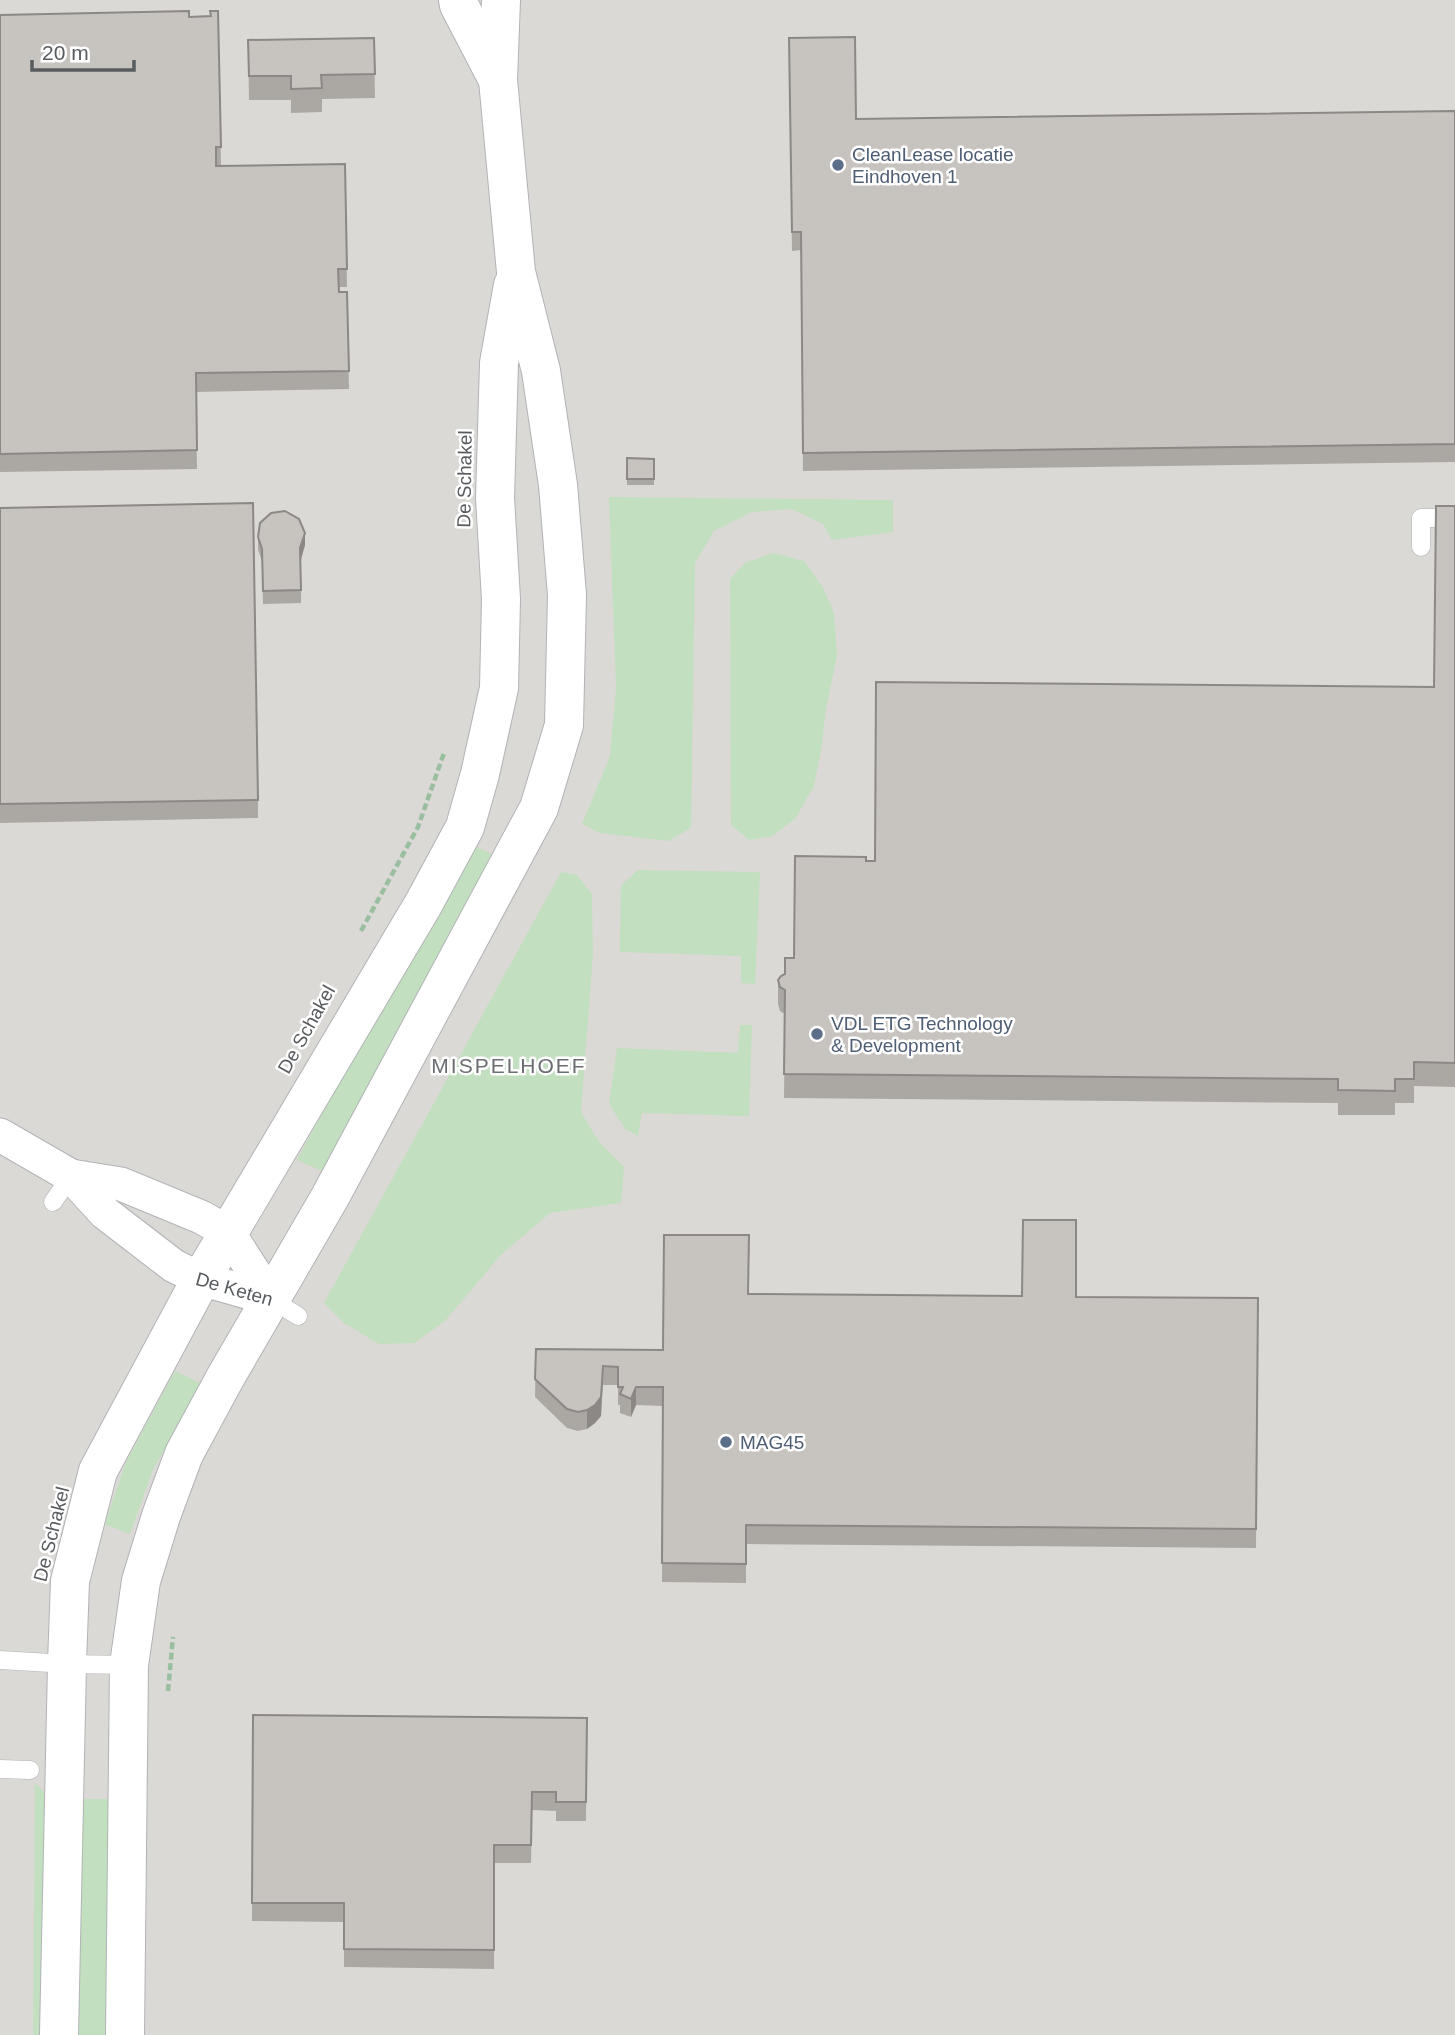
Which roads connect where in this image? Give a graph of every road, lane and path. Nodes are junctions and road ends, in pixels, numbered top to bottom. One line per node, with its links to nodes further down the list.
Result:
1 (458, 0): 3 (street, De Schakel)
2 (501, 0): 3 (street, De Schakel)
3 (498, 80): 4 (street, De Schakel)
4 (516, 272): 11 (street, De Schakel); 13 (street, De Schakel)
5 (1455, 518): 6 (lane)
6 (1422, 547)
7 (445, 751): 8 (path)
8 (356, 940)
9 (0, 1135): 10 (street, De Keten)
10 (62, 1189): 11 (street, De Keten); 12 (street, De Keten)
11 (228, 1232): 12 (street, De Schakel); 13 (street, De Keten)
12 (201, 1279): 13 (street, De Keten); 15 (street, De Schakel)
13 (284, 1308): 16 (street, De Schakel)
14 (0, 1660): 15 (lane)
15 (67, 1664): 16 (lane); 19 (street, De Schakel)
16 (129, 1665): 20 (street, De Schakel)
17 (0, 1769): 18 (lane)
18 (30, 1770)
19 (60, 2035)
20 (125, 2035)

